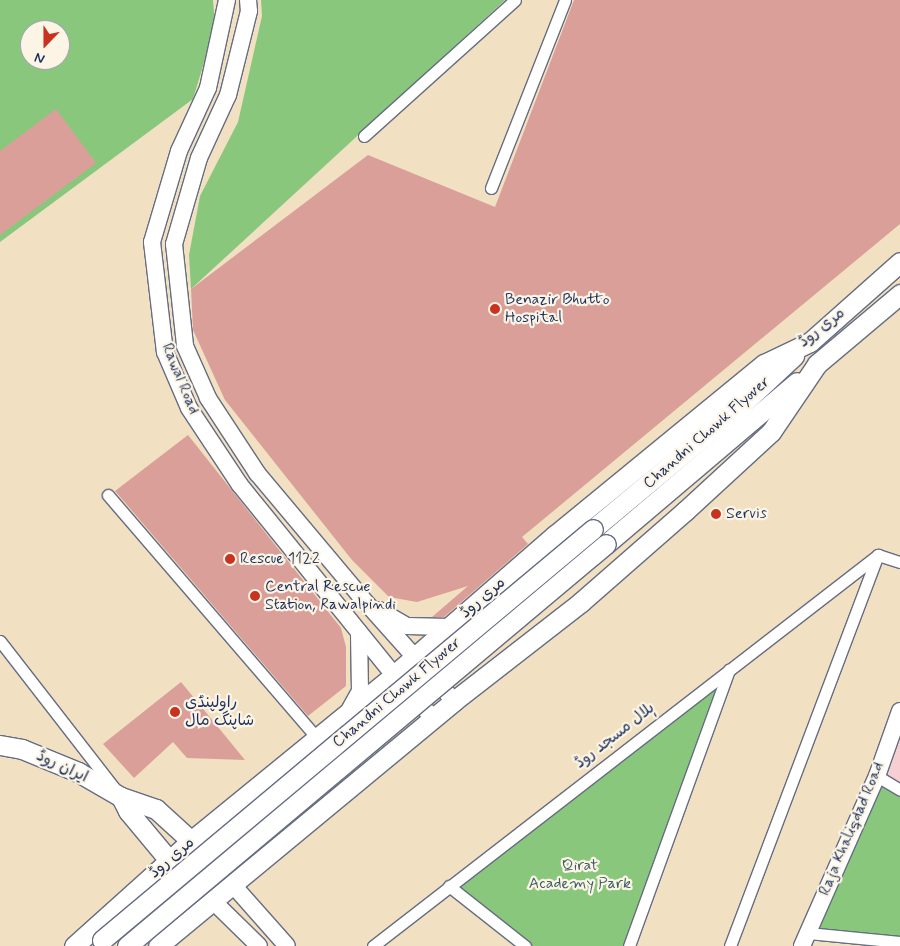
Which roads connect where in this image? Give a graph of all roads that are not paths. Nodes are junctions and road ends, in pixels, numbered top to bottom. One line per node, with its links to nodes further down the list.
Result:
1 (227, 0): 16 (main road, Rawal Road)
2 (248, 0): 14 (main road, Rawal Road)
3 (515, 0): 5 (street)
4 (566, 0): 6 (street)
5 (364, 136)
6 (492, 188)
7 (900, 262): 9 (main road, مری روڈ)
8 (900, 294): 10 (main road, مری روڈ)
9 (810, 342): 15 (main road, مری روڈ); 38 (main road, Chandni Chowk Flyover, bridge)
10 (817, 364): 21 (main road, مری روڈ); 40 (main road, Chandni Chowk Flyover, bridge)
11 (108, 495): 25 (street)
12 (878, 555): 13 (street); 19 (street, ہلال مسجد روڈ); 48 (street)
13 (900, 562)
14 (361, 597): 15 (main road); 18 (main road, Rawal Road)
15 (450, 627): 18 (main road, مری روڈ)
16 (359, 632): 20 (main road, Rawal Road); 22 (main road)
17 (0, 641): 29 (street)
18 (416, 657): 20 (main road, مری روڈ); 21 (main road, Rawal Road)
19 (729, 670): 33 (street, ہلال مسجد روڈ); 47 (street)
20 (394, 676): 22 (main road, مری روڈ); 24 (main road, Rawal Road)
21 (454, 701): 24 (main road, مری روڈ)
22 (350, 708): 25 (main road, مری روڈ)
23 (900, 712): 27 (main road, Raja Khaliqdad Road)
24 (434, 718): 32 (main road, مری روڈ)
25 (316, 737): 30 (main road, مری روڈ)
26 (0, 745): 29 (main road, ایران روڈ)
27 (877, 776): 28 (street); 36 (main road, Raja Khaliqdad Road)
28 (900, 790)
29 (121, 797): 30 (main road, ایران روڈ); 31 (main road, ایران روڈ)
30 (192, 840): 31 (main road, مری روڈ); 32 (main road, ایران روڈ)
31 (168, 862): 34 (main road, ایران روڈ); 35 (main road, مری روڈ)
32 (233, 885): 34 (main road, مری روڈ); 44 (main road)
33 (449, 886): 45 (street, ہلال مسجد روڈ); 46 (street)
34 (213, 902): 42 (main road, مری روڈ); 43 (main road)
35 (112, 910): 39 (main road, مری روڈ); 41 (main road)
36 (805, 939): 37 (street)
37 (900, 942)
38 (99, 943)
39 (74, 946)
40 (127, 946)
41 (148, 946)
42 (158, 946)
43 (259, 946)
44 (287, 946)
45 (373, 946)
46 (525, 946)
47 (629, 946)
48 (730, 946)

